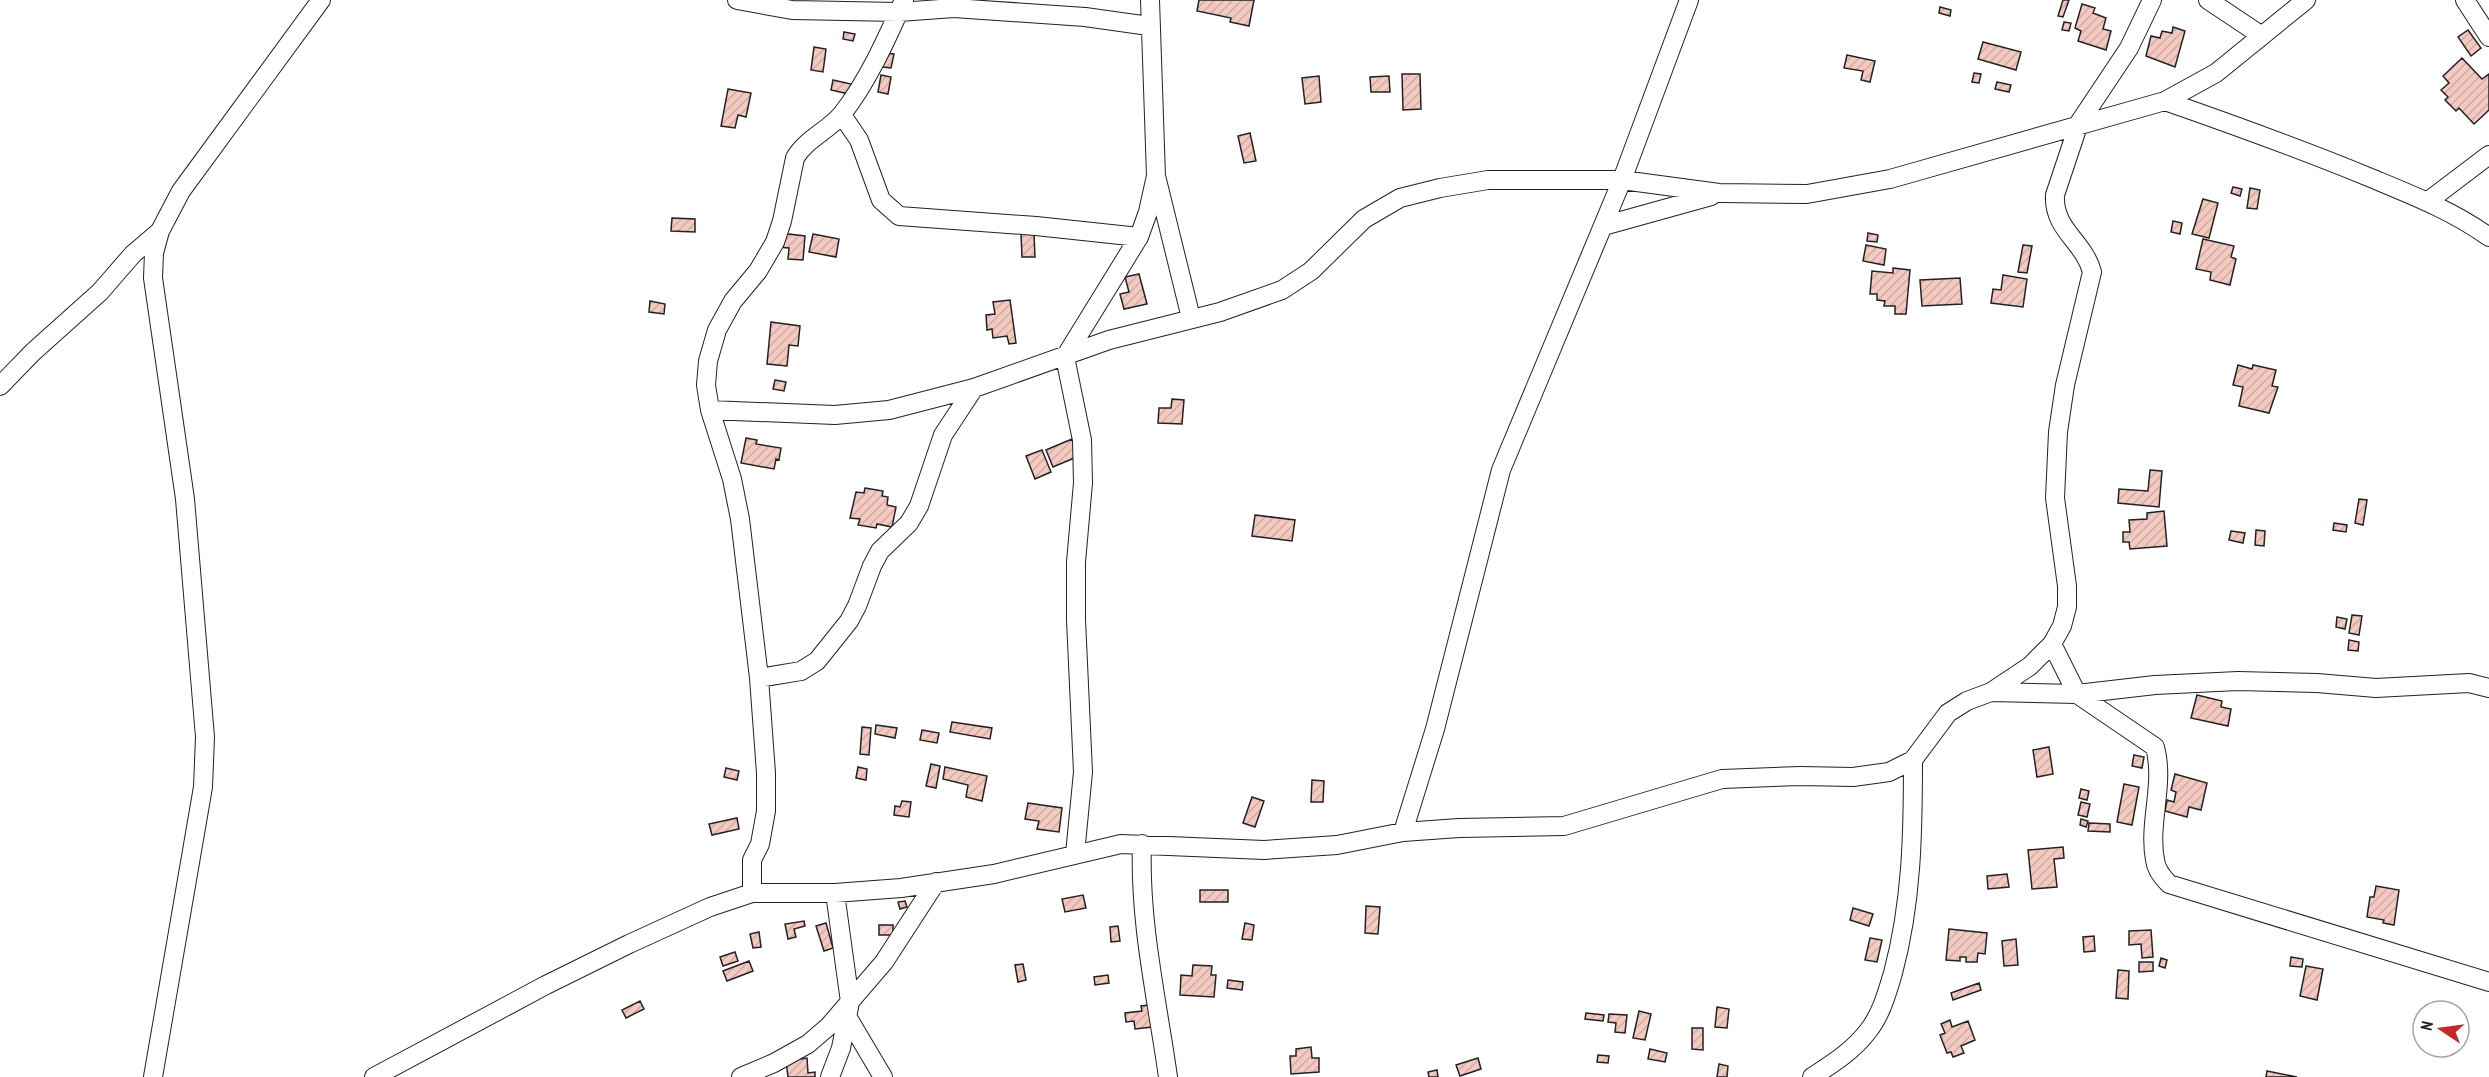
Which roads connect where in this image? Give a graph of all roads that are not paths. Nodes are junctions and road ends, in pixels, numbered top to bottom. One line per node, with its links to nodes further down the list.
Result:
1 (321, 0): 22 (street)
2 (737, 0): 9 (street)
3 (1150, 0): 10 (street)
4 (1689, 0): 18 (street)
5 (2151, 0): 15 (street)
6 (2208, 0): 11 (street)
7 (2306, 0): 11 (street)
8 (2465, 0): 12 (street)
9 (901, 6): 10 (street); 14 (street)
10 (1149, 26): 17 (street)
11 (2262, 36): 13 (street)
12 (2489, 37)
13 (2165, 101): 15 (street); 20 (street)
14 (842, 115): 23 (street); 29 (street)
15 (2079, 123): 19 (street); 30 (street)
16 (2489, 155): 20 (street)
17 (1156, 176): 23 (street); 25 (street)
18 (1622, 180): 19 (street); 21 (street); 25 (street)
19 (1719, 193): 21 (street)
20 (2427, 202): 24 (street)
21 (1603, 226): 36 (street)
22 (160, 231): 27 (street); 44 (street)
23 (1138, 237): 26 (street)
24 (2489, 237)
25 (1191, 318): 26 (street)
26 (1065, 357): 28 (street); 38 (street)
27 (0, 386)
28 (974, 388): 29 (street); 31 (street)
29 (710, 410): 31 (street)
30 (2052, 644): 33 (street); 34 (street)
31 (759, 678): 40 (street)
32 (2489, 688): 34 (street)
33 (1991, 693): 34 (street); 35 (street)
34 (2077, 694): 42 (street)
35 (1913, 760): 36 (street); 50 (street)
36 (1404, 832): 37 (street)
37 (1142, 843): 38 (street); 49 (street)
38 (1075, 854): 39 (street)
39 (936, 882): 41 (street); 43 (street)
40 (752, 893): 41 (street); 45 (street)
41 (835, 893): 43 (street)
42 (2489, 982)
43 (849, 1010): 46 (street); 47 (street); 48 (street)
44 (153, 1077)
45 (374, 1077)
46 (741, 1077)
47 (830, 1077)
48 (884, 1077)
49 (1168, 1077)
50 (1812, 1077)

